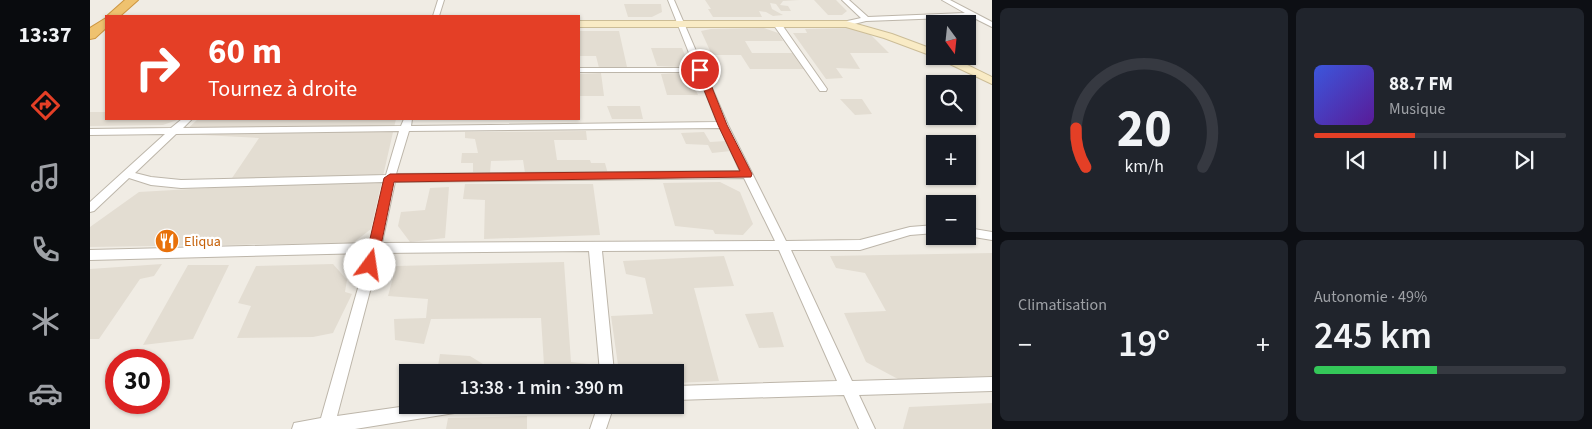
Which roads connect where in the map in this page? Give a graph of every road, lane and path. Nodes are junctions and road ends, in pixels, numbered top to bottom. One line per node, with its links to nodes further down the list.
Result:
1 (132, 0): 6 (highway)
2 (441, 0): 7 (street)
3 (671, 0): 12 (street)
4 (845, 0): 11 (street)
5 (945, 0): 8 (street)
6 (113, 15)
7 (436, 15)
8 (974, 15)
9 (976, 16): 16 (street)
10 (926, 17): 11 (street)
11 (866, 19): 15 (street)
12 (681, 23): 13 (street); 14 (street); 20 (street)
13 (580, 24)
14 (777, 24): 15 (street); 22 (street)
15 (846, 24): 17 (street)
16 (992, 25)
17 (926, 51)
18 (959, 65): 21 (street)
19 (580, 70): 20 (street)
20 (700, 70): 26 (street)
21 (992, 81)
22 (823, 89)
23 (186, 120): 27 (street)
24 (538, 123): 25 (street); 26 (street)
25 (406, 124): 27 (street); 31 (street)
26 (723, 125): 30 (street)
27 (174, 130): 28 (street); 29 (street)
28 (90, 132)
29 (127, 174): 31 (street); 32 (street)
30 (747, 174): 31 (street); 37 (street)
31 (390, 178): 38 (street)
32 (90, 208)
33 (926, 230): 37 (street)
34 (976, 233): 35 (street)
35 (992, 236)
36 (595, 246): 37 (street); 38 (street); 40 (street)
37 (783, 246): 42 (street)
38 (375, 248): 39 (street); 46 (street)
39 (90, 255)
40 (606, 364)
41 (992, 384): 42 (street)
42 (848, 387): 43 (street); 49 (street)
43 (684, 393)
44 (410, 414): 46 (street)
45 (603, 414): 48 (street)
46 (327, 427): 47 (street)
47 (300, 429)
48 (598, 429)
49 (867, 429)

